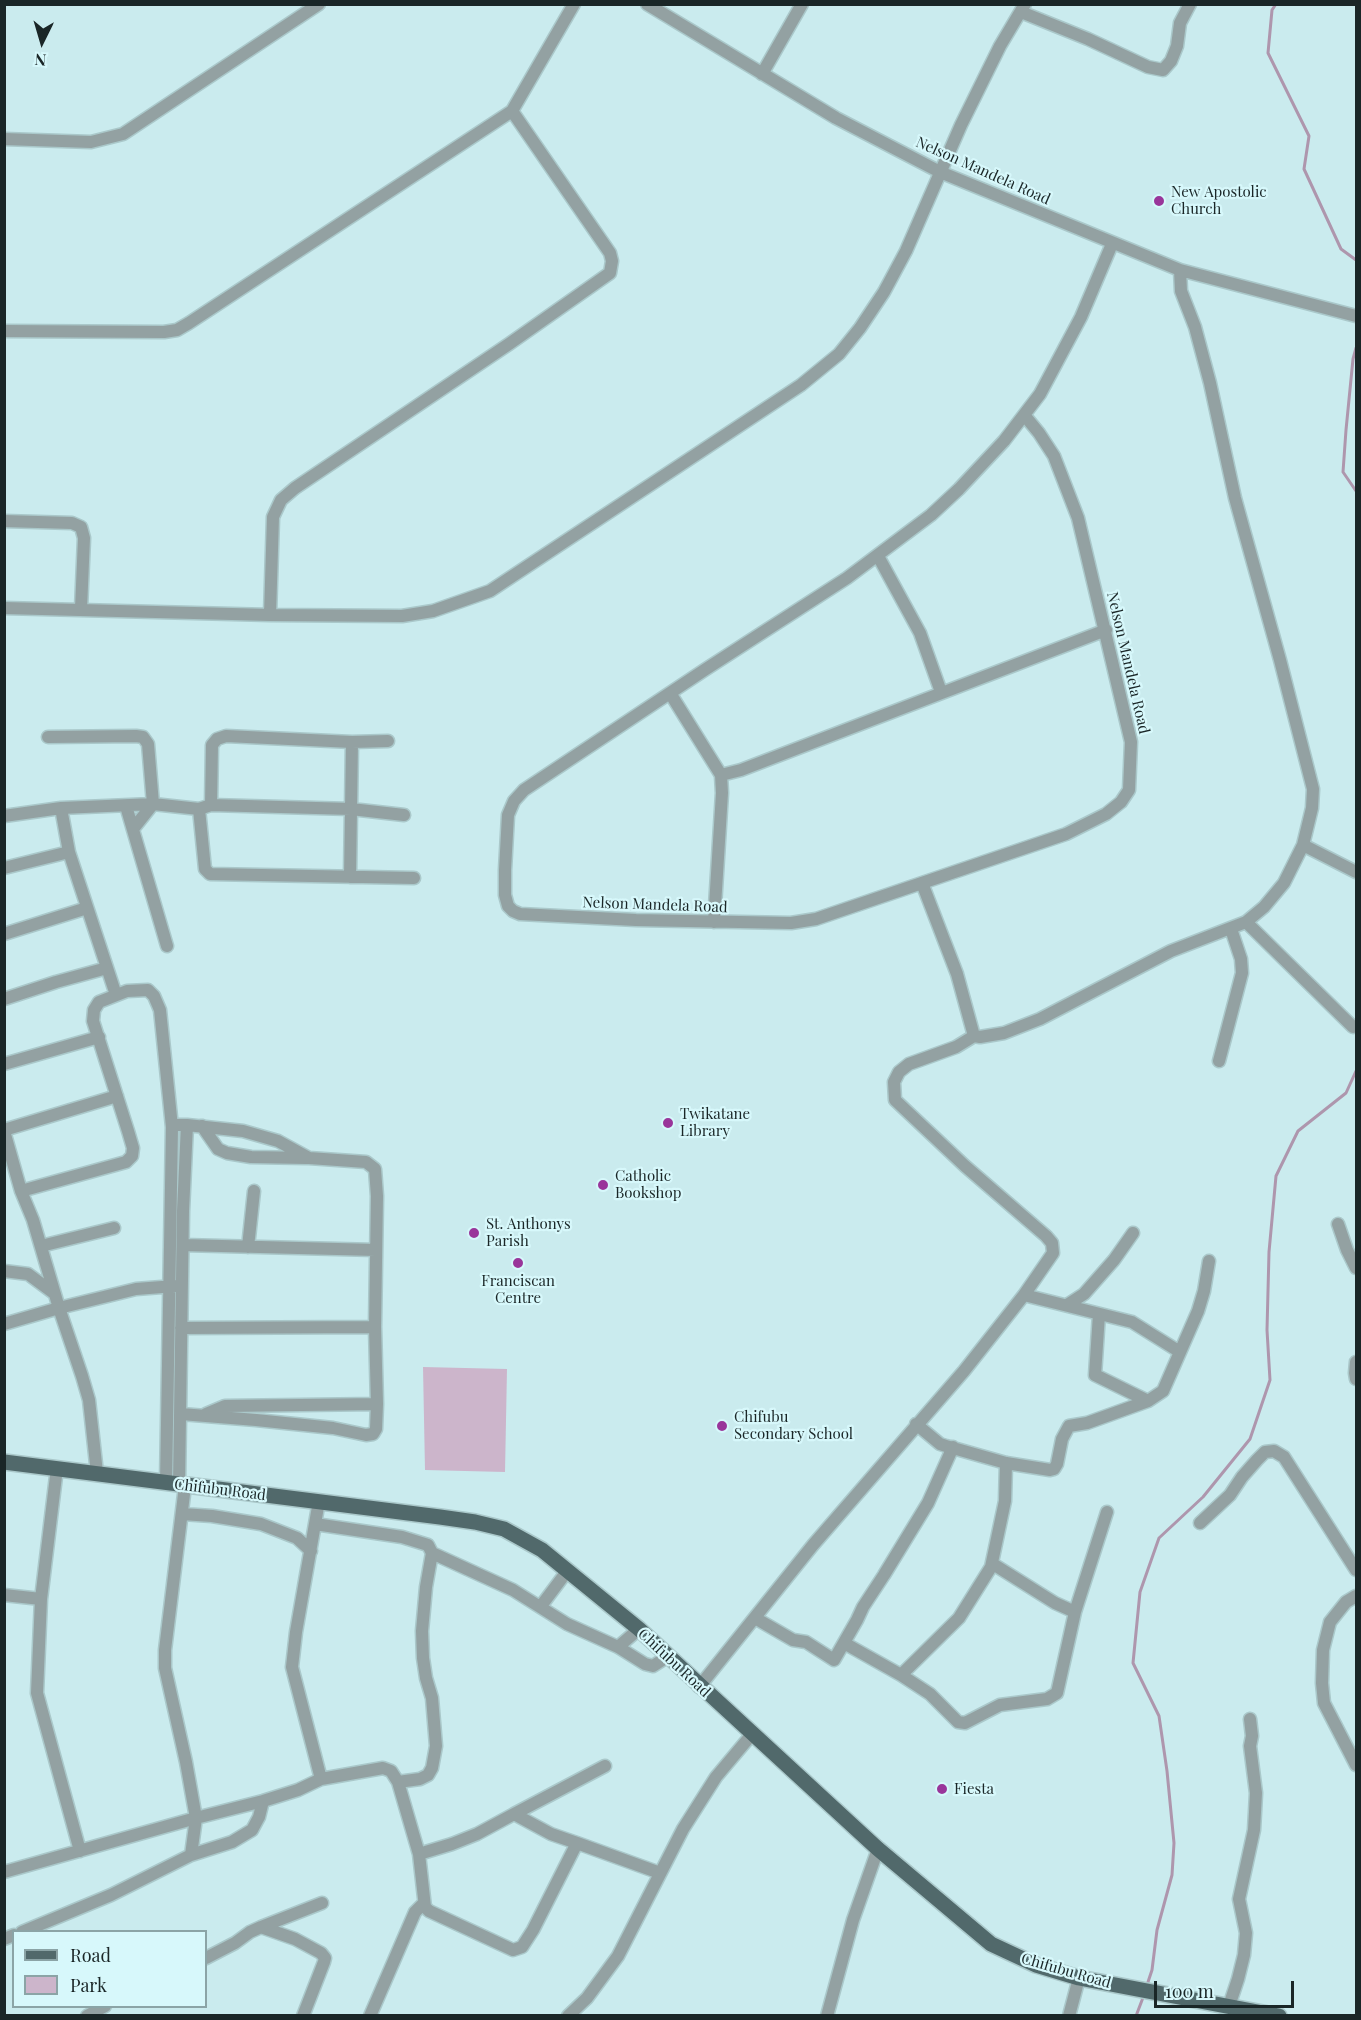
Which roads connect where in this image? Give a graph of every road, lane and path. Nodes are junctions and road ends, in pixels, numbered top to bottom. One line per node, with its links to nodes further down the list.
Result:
1 (319, 4): 9 (street)
2 (574, 4): 8 (street)
3 (647, 4): 7 (street, Nelson Mandela Road)
4 (802, 4): 7 (street)
5 (1190, 4): 6 (street)
6 (1023, 8): 10 (street)
7 (762, 74): 10 (street, Nelson Mandela Road)
8 (512, 111): 14 (street); 20 (street)
9 (4, 139)
10 (940, 172): 11 (street, Nelson Mandela Road); 20 (street)
11 (1112, 244): 12 (street); 15 (street, Nelson Mandela Road)
12 (1180, 270): 13 (street); 36 (street)
13 (1356, 316)
14 (4, 331)
15 (1025, 416): 17 (street, Nelson Mandela Road); 21 (street, Nelson Mandela Road)
16 (4, 521): 19 (street)
17 (878, 556): 22 (street); 23 (street, Nelson Mandela Road)
18 (4, 608): 19 (street)
19 (81, 609): 20 (street)
20 (270, 615)
21 (1106, 630): 22 (street); 42 (street, Nelson Mandela Road)
22 (941, 692): 27 (street)
23 (670, 693): 27 (street); 44 (street, Nelson Mandela Road)
24 (48, 737): 28 (street)
25 (388, 741): 26 (street)
26 (352, 742): 30 (street); 32 (street)
27 (721, 775): 44 (street)
28 (153, 804): 29 (street); 30 (street); 35 (street)
29 (126, 806): 31 (street); 35 (street)
30 (205, 807): 32 (street); 40 (street)
31 (61, 808): 34 (street); 37 (street)
32 (351, 809): 33 (street); 40 (street)
33 (404, 815)
34 (4, 816)
35 (133, 829): 48 (street)
36 (1303, 845): 39 (street); 45 (street)
37 (69, 852): 38 (street); 43 (street)
38 (4, 868)
39 (1356, 872)
40 (350, 877): 41 (street)
41 (414, 878)
42 (922, 884): 44 (street, Nelson Mandela Road); 53 (street)
43 (87, 908): 47 (street); 49 (street)
44 (714, 922)
45 (1246, 922): 46 (street); 52 (street)
46 (1230, 928): 53 (street); 55 (street)
47 (4, 934)
48 (167, 946)
49 (107, 968): 50 (street); 51 (street)
50 (116, 995): 54 (street); 60 (street)
51 (4, 999)
52 (1353, 1027)
53 (974, 1036): 78 (street)
54 (99, 1037): 56 (street); 57 (street)
55 (1219, 1062)
56 (4, 1064)
57 (117, 1096): 61 (street); 63 (street)
58 (187, 1125): 59 (street); 60 (street); 65 (street)
59 (202, 1126): 62 (street); 62 (street)
60 (172, 1127): 65 (street)
61 (4, 1131): 63 (street)
62 (309, 1158): 72 (street)
63 (21, 1191): 70 (street)
64 (254, 1191): 71 (street)
65 (178, 1211): 69 (street); 76 (street)
66 (1338, 1224): 74 (street)
67 (114, 1228): 70 (street)
68 (1132, 1233): 79 (street)
69 (183, 1245): 71 (street); 76 (street)
70 (41, 1246): 77 (street)
71 (248, 1247): 72 (street)
72 (376, 1250): 83 (street)
73 (1209, 1261): 85 (street)
74 (1356, 1268)
75 (4, 1271): 77 (street)
76 (176, 1286): 80 (street); 84 (street); 87 (street)
77 (54, 1294): 80 (street)
78 (1024, 1295): 79 (street); 93 (street)
79 (1067, 1305): 81 (street)
80 (59, 1308): 82 (street); 98 (street)
81 (1099, 1314): 85 (street); 89 (street)
82 (4, 1324)
83 (375, 1327): 84 (street); 90 (street)
84 (181, 1328): 87 (street)
85 (1180, 1352): 89 (street)
86 (1356, 1362): 88 (street)
87 (175, 1364): 91 (street); 99 (street)
88 (1356, 1379)
89 (1148, 1401): 96 (street)
90 (377, 1404): 92 (street); 92 (street)
91 (181, 1414): 92 (street); 99 (street)
92 (205, 1415)
93 (916, 1424): 94 (street); 115 (street)
94 (953, 1447): 96 (street); 117 (street)
95 (4, 1462): 97 (main road, Chifubu Road)
96 (1006, 1463): 107 (street)
97 (57, 1468): 98 (main road, Chifubu Road); 112 (street)
98 (97, 1473): 99 (main road, Chifubu Road)
99 (177, 1485): 100 (main road, Chifubu Road); 102 (street)
100 (319, 1501): 104 (street); 108 (main road, Chifubu Road)
101 (1107, 1512): 114 (street)
102 (182, 1514): 105 (street); 130 (street)
103 (1200, 1523): 109 (street)
104 (315, 1524): 105 (street); 106 (street)
105 (311, 1551): 126 (street)
106 (432, 1553): 113 (street); 127 (street)
107 (993, 1563): 114 (street); 120 (street)
108 (568, 1570): 113 (street); 116 (main road, Chifubu Road)
109 (1356, 1570)
110 (4, 1595): 112 (street)
111 (1356, 1596): 124 (street)
112 (41, 1599): 133 (street)
113 (541, 1606): 118 (street)
114 (1075, 1612): 120 (street)
115 (755, 1618): 117 (street); 121 (street)
116 (639, 1629): 118 (street); 119 (main road, Chifubu Road)
117 (844, 1643): 120 (street)
118 (618, 1647): 119 (street)
119 (667, 1657): 121 (main road, Chifubu Road)
120 (901, 1675)
121 (699, 1687): 123 (main road, Chifubu Road)
122 (1250, 1719): 144 (street)
123 (753, 1733): 132 (main road, Chifubu Road); 137 (street)
124 (1356, 1765)
125 (605, 1766): 129 (street)
126 (321, 1779): 127 (street); 128 (street)
127 (398, 1782): 134 (street)
128 (263, 1801): 130 (street); 135 (street)
129 (514, 1814): 131 (street); 134 (street)
130 (196, 1818): 133 (street); 135 (street)
131 (577, 1843): 137 (street); 139 (street)
132 (878, 1849): 143 (main road, Chifubu Road); 150 (street)
133 (80, 1851): 136 (street)
134 (419, 1854): 139 (street)
135 (191, 1856): 141 (street)
136 (4, 1872)
137 (660, 1874): 149 (street)
138 (322, 1903): 140 (street)
139 (424, 1903): 148 (street)
140 (261, 1927): 142 (street); 147 (street)
141 (27, 1930)
142 (207, 1957)
143 (1079, 1977): 144 (main road, Chifubu Road); 151 (street)
144 (1228, 2006): 152 (main road, Chifubu Road)
145 (103, 2008): 146 (street)
146 (87, 2016)
147 (303, 2016)
148 (370, 2016)
149 (568, 2016)
150 (828, 2016)
151 (1069, 2016)
152 (1279, 2016)

